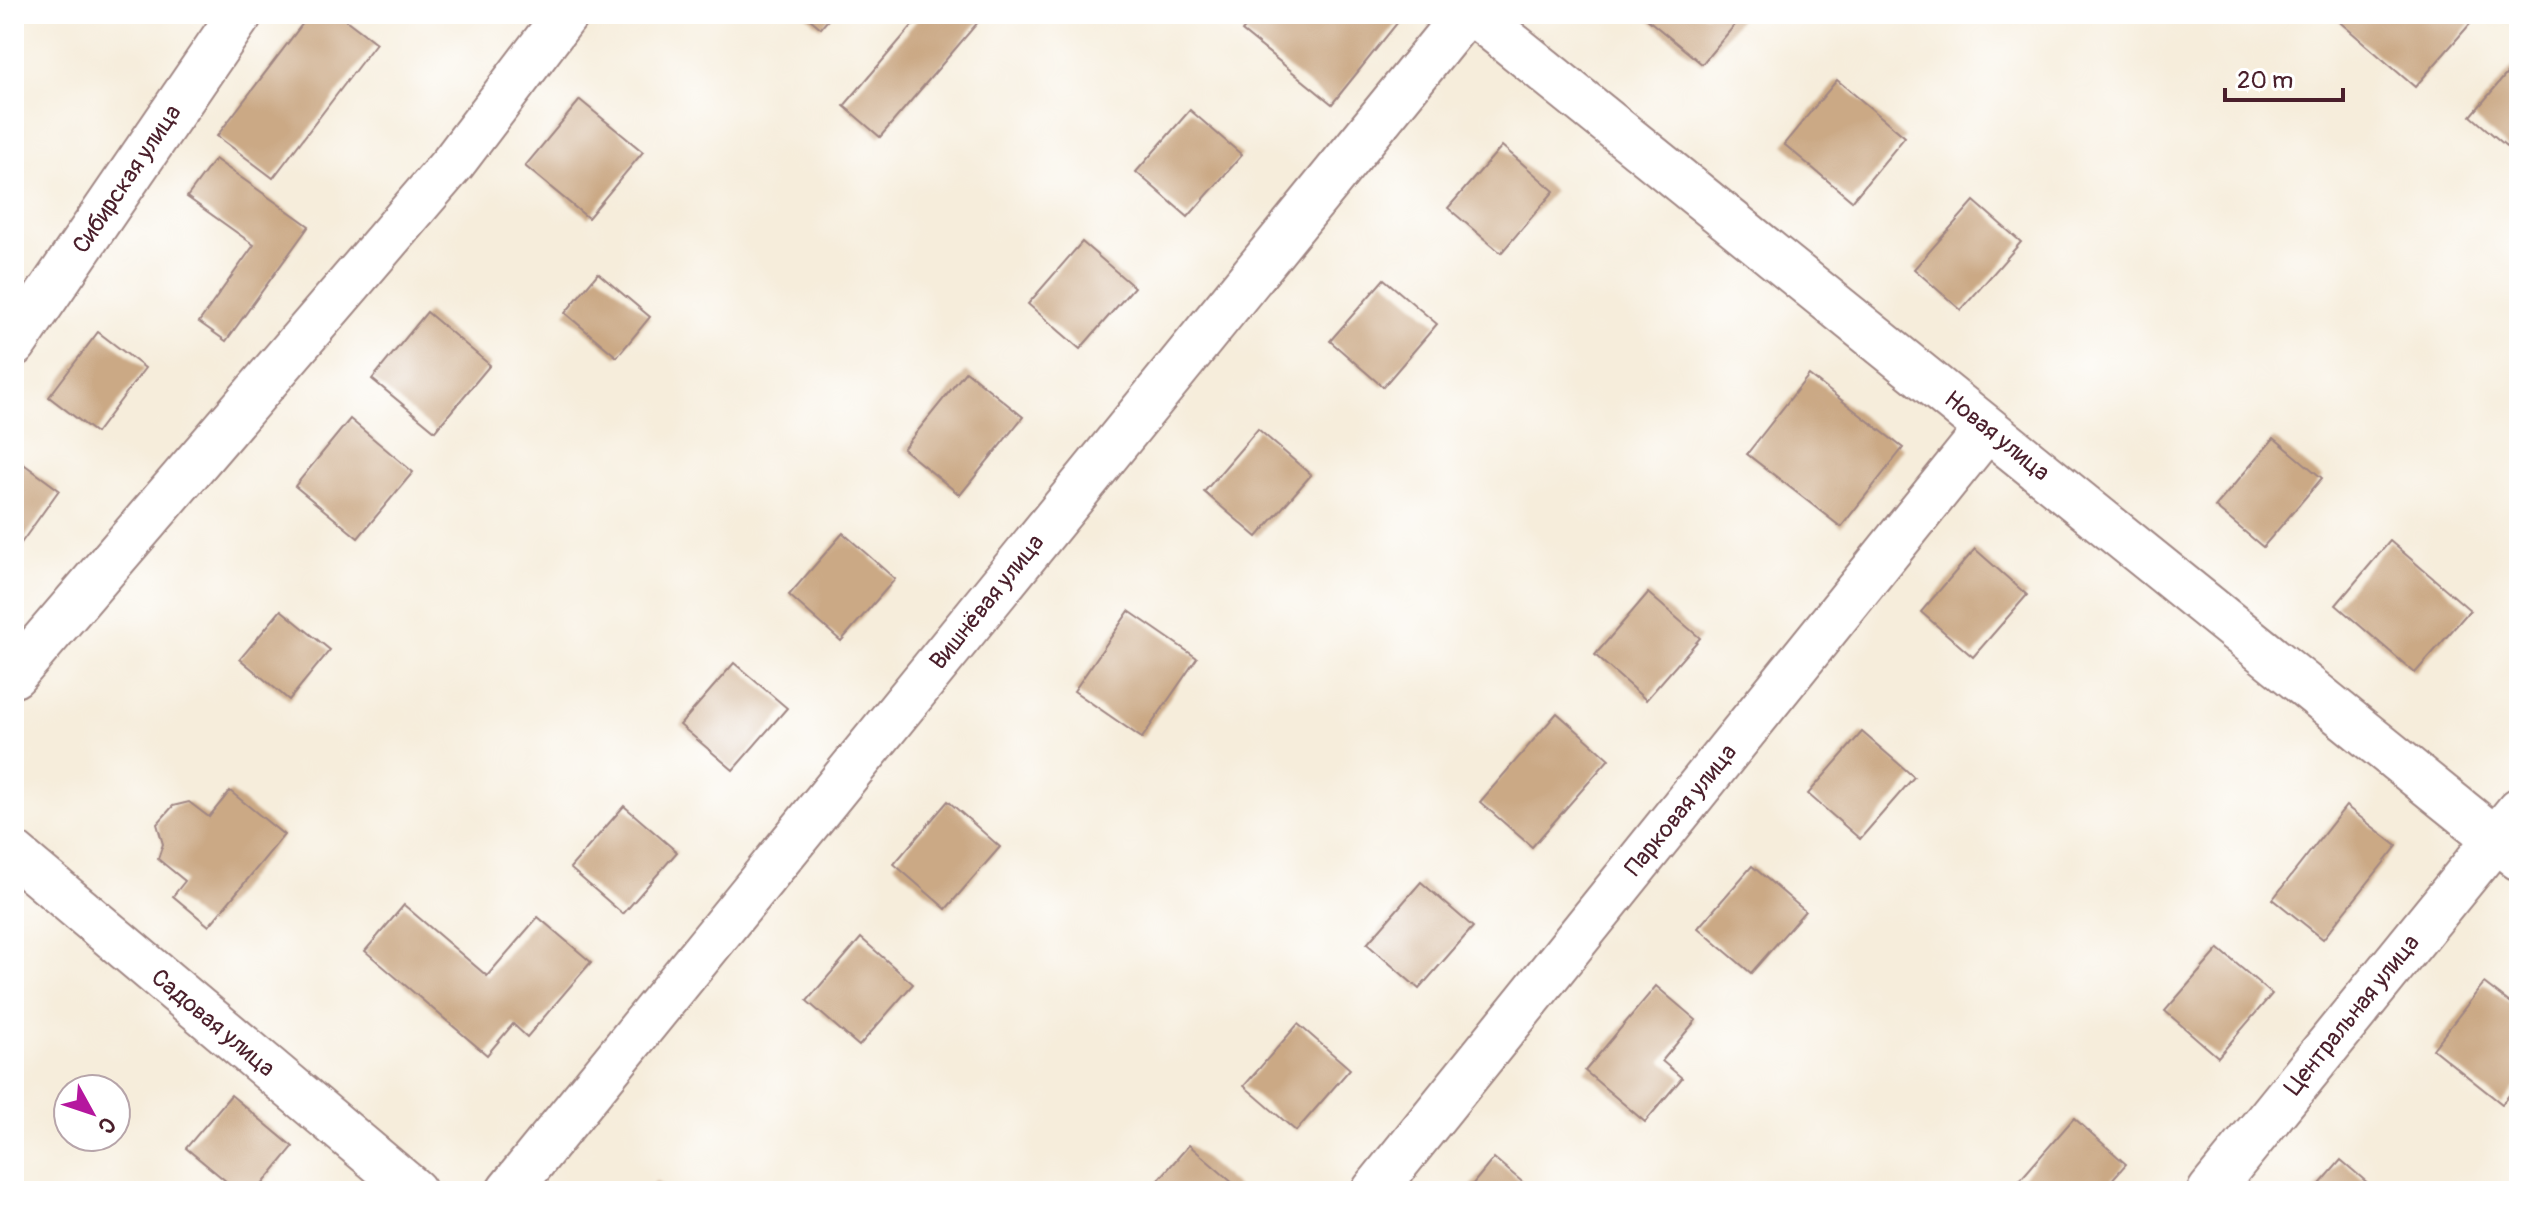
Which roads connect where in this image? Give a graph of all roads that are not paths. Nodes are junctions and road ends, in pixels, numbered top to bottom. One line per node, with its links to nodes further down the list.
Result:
1 (240, 14): 5 (street, Сибирская улица)
2 (566, 14): 7 (street)
3 (1465, 14): 11 (street, Вишнёвая улица)
4 (1474, 14): 6 (street, Новая улица)
5 (14, 344)
6 (1987, 429): 8 (street, Новая улица); 12 (street, Парковая улица)
7 (14, 675)
8 (2511, 836): 13 (street, Центральная улица)
9 (14, 854): 10 (street, Садовая улица)
10 (414, 1191)
11 (509, 1191)
12 (1374, 1191)
13 (2210, 1191)

